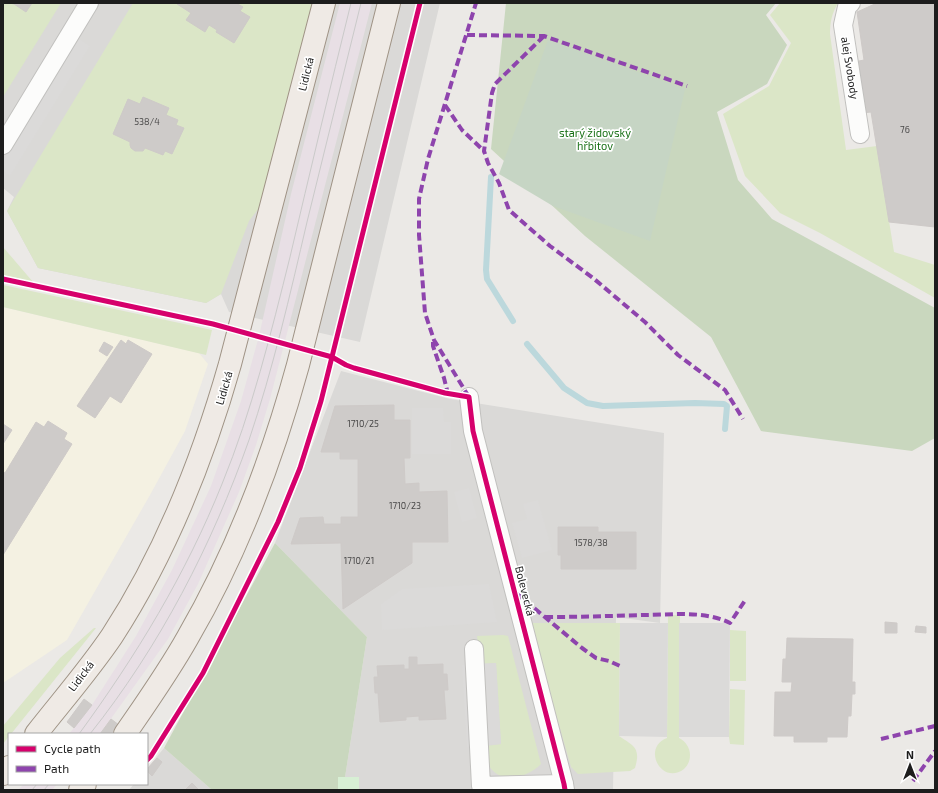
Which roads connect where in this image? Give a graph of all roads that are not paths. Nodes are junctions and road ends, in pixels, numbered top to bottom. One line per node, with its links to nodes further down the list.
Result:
1 (89, 3): 6 (street)
2 (324, 3): 9 (main road, Lidická)
3 (389, 3): 10 (main road)
4 (851, 3): 5 (street, alej Svobody)
5 (860, 134)
6 (3, 145)
7 (469, 397): 11 (street, Bolevecká)
8 (474, 649): 12 (street, Bolevecká)
9 (37, 733)
10 (126, 733)
11 (565, 787): 12 (street, Bolevecká)
12 (481, 788)

